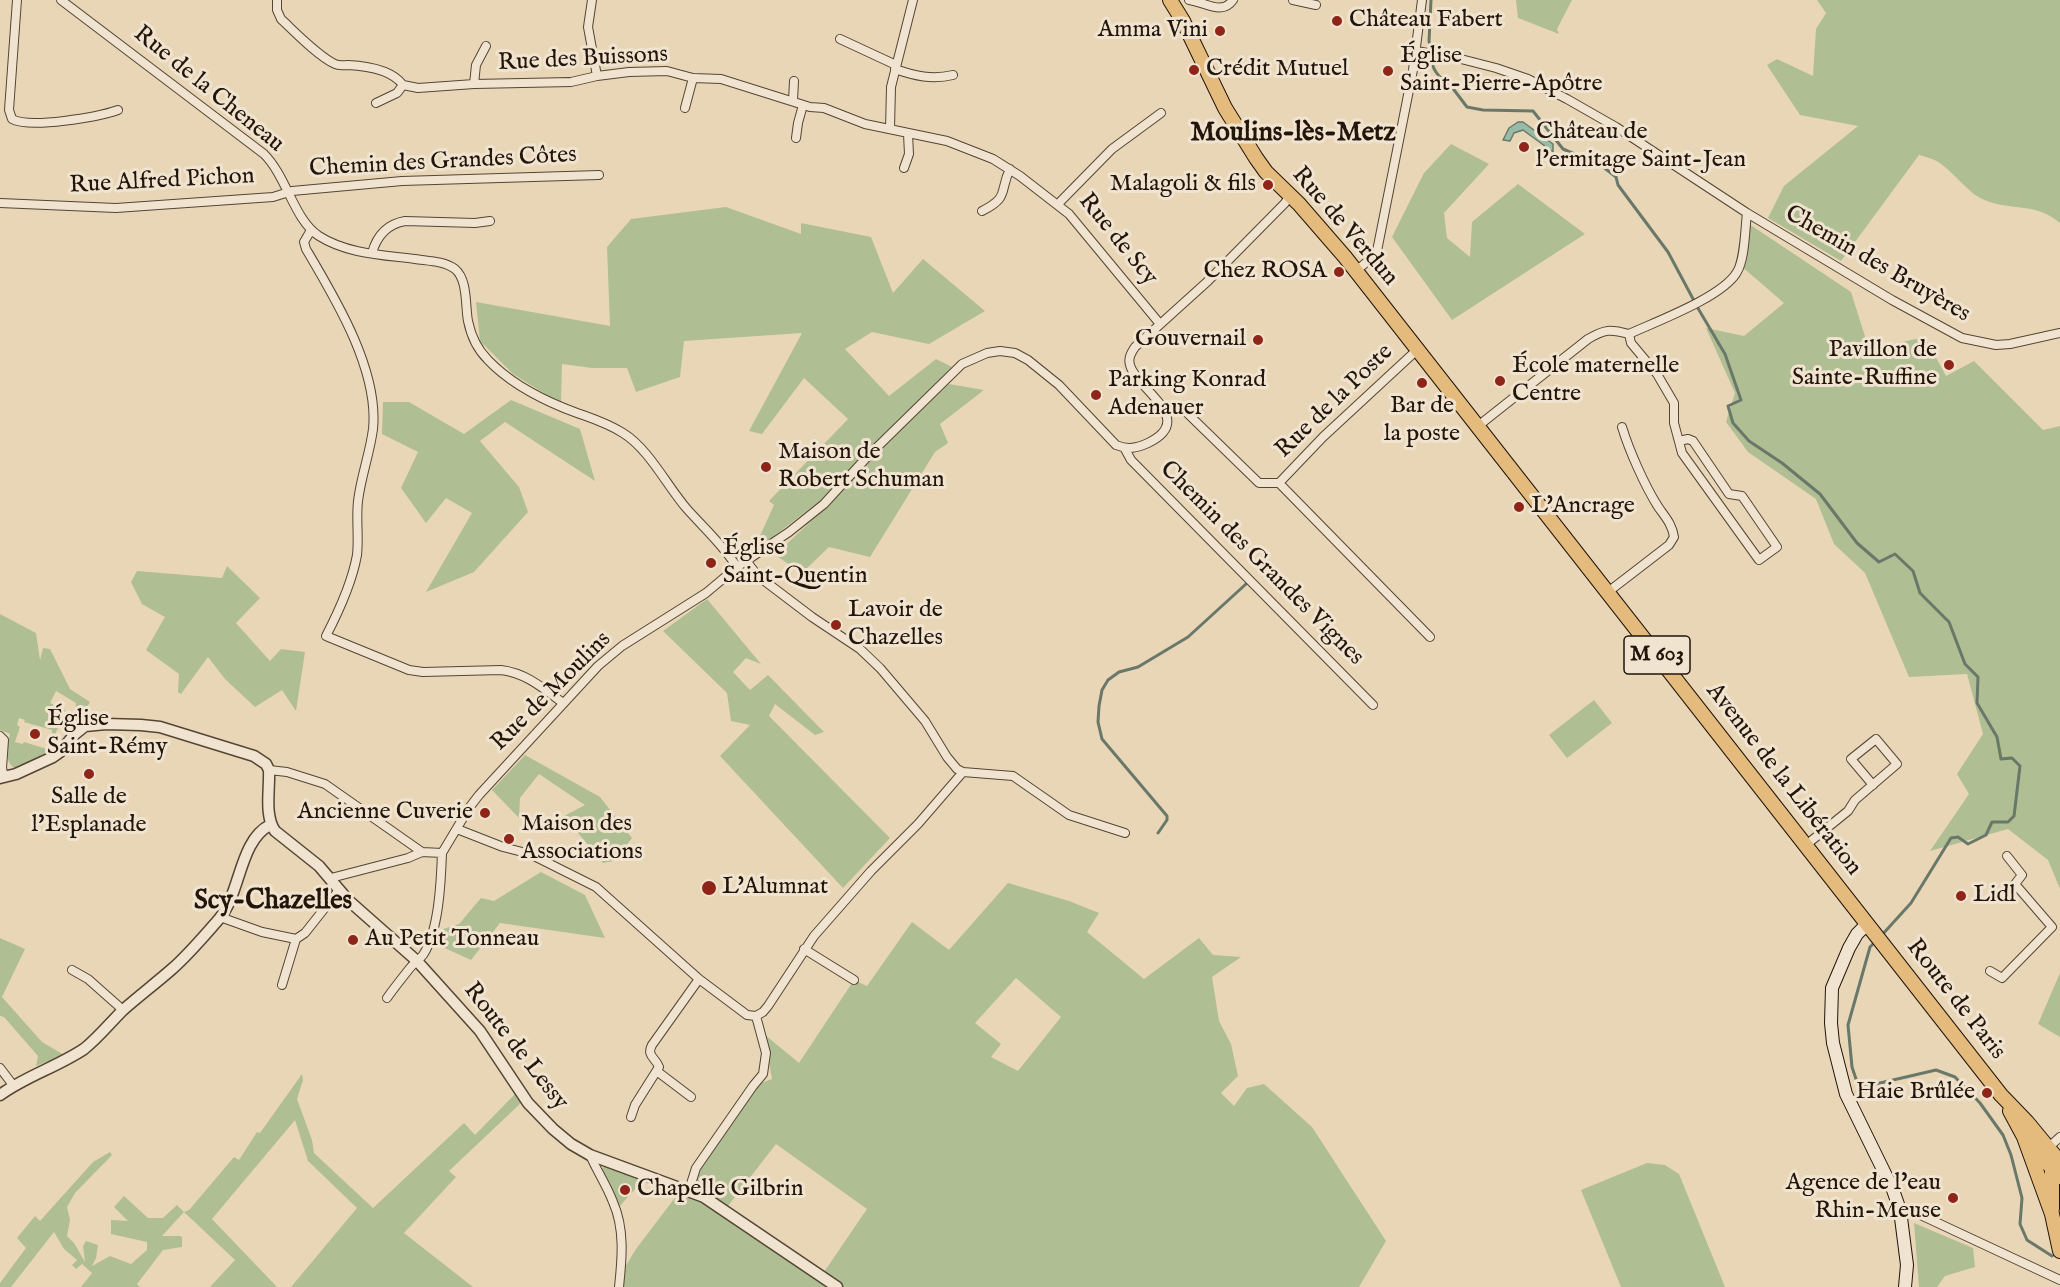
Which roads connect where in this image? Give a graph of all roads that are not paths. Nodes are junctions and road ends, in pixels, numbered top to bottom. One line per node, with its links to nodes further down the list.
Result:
1 (17, 0): 25 (street)
2 (61, 0): 33 (street, Rue de la Cheneau)
3 (277, 0): 20 (street)
4 (592, 0): 16 (street)
5 (913, 0): 14 (street)
6 (1233, 0): 9 (street)
7 (1293, 0): 10 (street)
8 (1422, 0): 13 (street)
9 (1180, 1): 34 (main road, Rue de Verdun / M 603)
10 (1316, 5)
11 (840, 39): 14 (street)
12 (486, 46): 19 (street, Rue des Buissons)
13 (1416, 51): 38 (street, Chemin des Bruyères); 42 (street)
14 (896, 67): 15 (street); 27 (street)
15 (953, 75)
16 (597, 76): 17 (street, Rue des Buissons); 19 (street, Rue des Buissons)
17 (693, 78): 21 (street, Rue des Buissons); 24 (street, Rue des Buissons)
18 (794, 81): 21 (street)
19 (474, 84): 20 (street, Rue des Buissons)
20 (403, 85): 22 (street)
21 (793, 101): 23 (street, Rue des Buissons)
22 (376, 103)
23 (803, 105): 27 (street, Rue des Buissons); 29 (street)
24 (685, 108)
25 (118, 110)
26 (1161, 113): 36 (street, Rue de Scy)
27 (890, 129): 28 (street, Rue des Buissons)
28 (908, 134): 30 (street); 31 (street, Rue des Buissons)
29 (796, 138)
30 (904, 168)
31 (1010, 169): 36 (street, Rue des Buissons); 37 (street)
32 (599, 175): 33 (street, Chemin des Grandes Côtes)
33 (289, 192): 35 (street, Rue Alfred Pichon); 40 (street, Rue de la Cheneau)
34 (1290, 195): 42 (main road, Rue de Verdun / M 603); 43 (street)
35 (0, 203)
36 (1058, 204): 43 (street, Rue de Scy)
37 (982, 211)
38 (1747, 213): 44 (street, Chemin des Bruyères); 45 (street)
39 (490, 221): 41 (street)
40 (311, 230): 41 (street); 57 (street)
41 (372, 253): 54 (street)
42 (1356, 271): 46 (main road, Rue de Verdun / M 603)
43 (1160, 324): 47 (street)
44 (2060, 333)
45 (1629, 334): 48 (street); 50 (street)
46 (1418, 349): 48 (main road, Avenue de la Libération / M 603); 52 (street, Rue de la Poste)
47 (1165, 411): 51 (street); 52 (street)
48 (1478, 426): 55 (main road, Avenue de la Libération / M 603)
49 (1622, 427): 55 (street)
50 (1679, 441): 50 (street)
51 (1125, 448): 53 (street, Rue de Moulins); 58 (street, Chemin des Grandes Vignes)
52 (1279, 483): 56 (street)
53 (747, 562): 54 (street, Rue de Moulins); 61 (street)
54 (737, 567): 57 (street, Rue de Moulins)
55 (1608, 592): 67 (main road, Avenue de la Libération / M 603)
56 (1430, 637)
57 (563, 703): 65 (street, Rue de Moulins)
58 (1373, 705)
59 (0, 736): 62 (street)
60 (269, 770): 62 (street); 64 (street); 68 (street)
61 (963, 772): 66 (street); 76 (street)
62 (2, 777)
63 (1873, 784): 63 (street); 67 (street)
64 (270, 825): 71 (street, Route de Lessy); 73 (street)
65 (457, 829): 69 (street, Rue de Moulins); 80 (street)
66 (1125, 833)
67 (1806, 845): 74 (main road, Avenue de la Libération / M 603)
68 (422, 852): 69 (street); 71 (street)
69 (442, 853): 77 (street)
70 (2007, 856): 79 (street)
71 (331, 878): 72 (street, Route de Lessy)
72 (339, 890): 75 (street); 77 (street, Route de Lessy)
73 (220, 917): 75 (street); 84 (street)
74 (1868, 925): 91 (main road, Route de Paris / M 603); 99 (main road)
75 (296, 939): 82 (street)
76 (804, 949): 81 (street); 85 (street)
77 (417, 961): 83 (street); 96 (street, Route de Lessy)
78 (72, 970): 84 (street)
79 (1990, 971)
80 (699, 979): 85 (street); 87 (street)
81 (854, 980)
82 (282, 985)
83 (387, 998)
84 (123, 1010): 88 (street)
85 (756, 1016): 98 (street)
86 (0, 1068): 88 (street)
87 (658, 1072): 90 (street); 92 (street)
88 (13, 1085): 89 (street)
89 (0, 1095)
90 (691, 1097)
91 (2005, 1101): 93 (main road, Route de Paris / M 603); 95 (main road, Route de Paris / M 603)
92 (631, 1117)
93 (2024, 1137): 97 (main road, Route de Paris / M 603); 100 (main road)
94 (2060, 1137): 95 (street)
95 (2049, 1148): 97 (main road, Route de Paris / M 603)
96 (590, 1155): 98 (street, Route de Lessy); 103 (street)
97 (2058, 1169): 100 (main road)
98 (689, 1190): 104 (street, Route de Lessy)
99 (1900, 1210): 102 (street); 105 (main road)
100 (2052, 1214): 101 (main road)
101 (2060, 1251)
102 (2060, 1280)
103 (619, 1287)
104 (837, 1287)
105 (1905, 1287)

